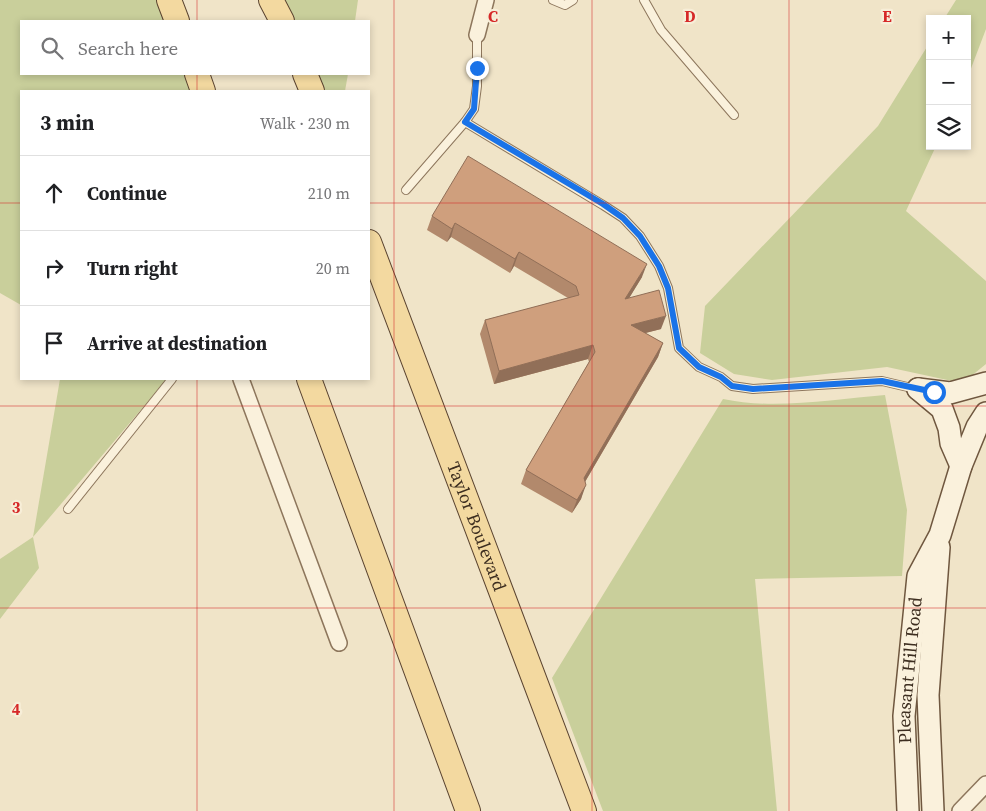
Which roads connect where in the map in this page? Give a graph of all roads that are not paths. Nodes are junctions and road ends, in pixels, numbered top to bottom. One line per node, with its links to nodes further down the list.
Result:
1 (169, 0): 7 (main road)
2 (272, 0): 8 (main road)
3 (486, 0): 9 (street)
4 (553, 0): 5 (lane)
5 (573, 0)
6 (644, 0): 14 (lane)
7 (177, 20)
8 (282, 20)
9 (477, 34): 15 (lane)
10 (196, 75): 12 (main road)
11 (305, 75): 13 (main road)
12 (203, 90)
13 (312, 90)
14 (734, 114)
15 (465, 122): 16 (lane); 22 (lane)
16 (406, 190)
17 (370, 245): 30 (main road, Taylor Boulevard)
18 (171, 380): 25 (lane)
19 (241, 380): 27 (street)
20 (309, 380): 29 (main road)
21 (986, 383): 22 (main road)
22 (918, 389): 24 (main road)
23 (986, 413): 24 (main road, Pleasant Hill Road)
24 (961, 466): 26 (main road, Pleasant Hill Road)
25 (68, 510)
26 (940, 535): 31 (main road, Pleasant Hill Road); 32 (main road, Pleasant Hill Road)
27 (339, 643)
28 (986, 784): 33 (street)
29 (468, 811)
30 (584, 811)
31 (908, 811)
32 (933, 811)
33 (960, 811)

